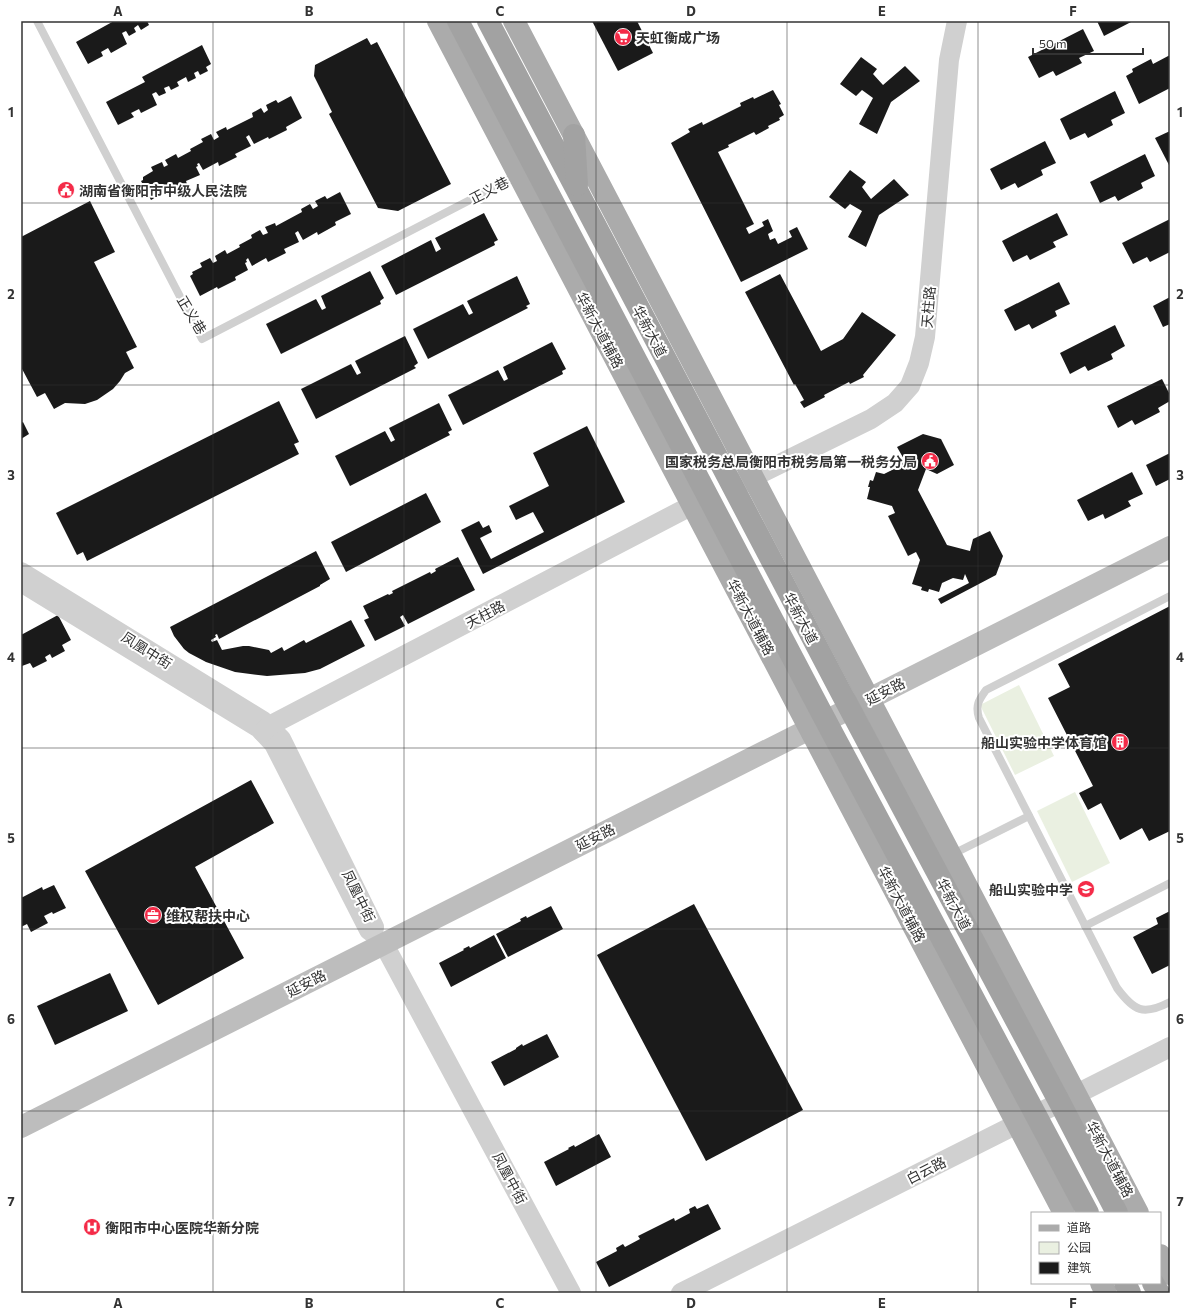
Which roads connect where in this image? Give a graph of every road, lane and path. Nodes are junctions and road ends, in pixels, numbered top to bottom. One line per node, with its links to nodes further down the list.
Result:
1 (37, 21): 9 (lane, 正义巷)
2 (438, 21): 7 (main road, 华新大道辅路)
3 (458, 21): 7 (highway, 华新大道)
4 (488, 21): 10 (highway, 华新大道)
5 (514, 21): 8 (main road, 华新大道辅路)
6 (957, 21): 11 (street, 天柱路)
7 (474, 71): 9 (main road, 华新大道辅路); 13 (highway, 华新大道)
8 (574, 135): 10 (highway); 11 (main road, 华新大道辅路)
9 (519, 174): 13 (main road, 华新大道辅路)
10 (578, 194): 12 (highway, 华新大道)
11 (753, 477): 12 (street, 天柱路); 19 (main road, 华新大道辅路)
12 (733, 487): 20 (highway, 华新大道)
13 (700, 501): 21 (highway, 华新大道); 22 (street, 天柱路)
14 (1170, 531): 19 (main road, 延安路)
15 (1170, 547): 19 (main road, 延安路)
16 (21, 572): 22 (street, 凤凰中街)
17 (21, 582): 22 (street, 凤凰中街)
18 (1170, 596): 23 (lane)
19 (866, 693): 20 (main road, 延安路); 24 (main road, 华新大道辅路)
20 (846, 702): 21 (main road, 延安路); 31 (highway, 华新大道)
21 (814, 719): 27 (main road, 延安路); 33 (highway, 华新大道)
22 (266, 729): 27 (street, 凤凰中街)
23 (1029, 816): 24 (lane); 26 (lane)
24 (951, 855): 31 (main road, 华新大道辅路)
25 (1170, 884): 26 (lane)
26 (1085, 926): 28 (lane)
27 (377, 939): 32 (main road, 延安路); 34 (main road, 延安路); 44 (street, 凤凰中街); 45 (street, 凤凰中街)
28 (1170, 1002)
29 (1170, 1047): 31 (street, 白云路)
30 (1170, 1057): 31 (street, 白云路)
31 (1070, 1102): 33 (street, 白云路); 37 (highway, 华新大道); 38 (main road, 华新大道辅路)
32 (21, 1111)
33 (1028, 1123): 35 (main road); 36 (highway, 华新大道); 46 (street, 白云路); 47 (street, 白云路)
34 (21, 1127)
35 (1064, 1212)
36 (1087, 1212)
37 (1117, 1212)
38 (1137, 1212)
39 (1161, 1257): 40 (main road)
40 (1170, 1274)
41 (1102, 1284): 48 (main road)
42 (1125, 1284): 49 (highway)
43 (1154, 1284): 50 (highway)
44 (560, 1293)
45 (571, 1293)
46 (681, 1293)
47 (707, 1293)
48 (1106, 1293)
49 (1130, 1293)
50 (1159, 1293)

